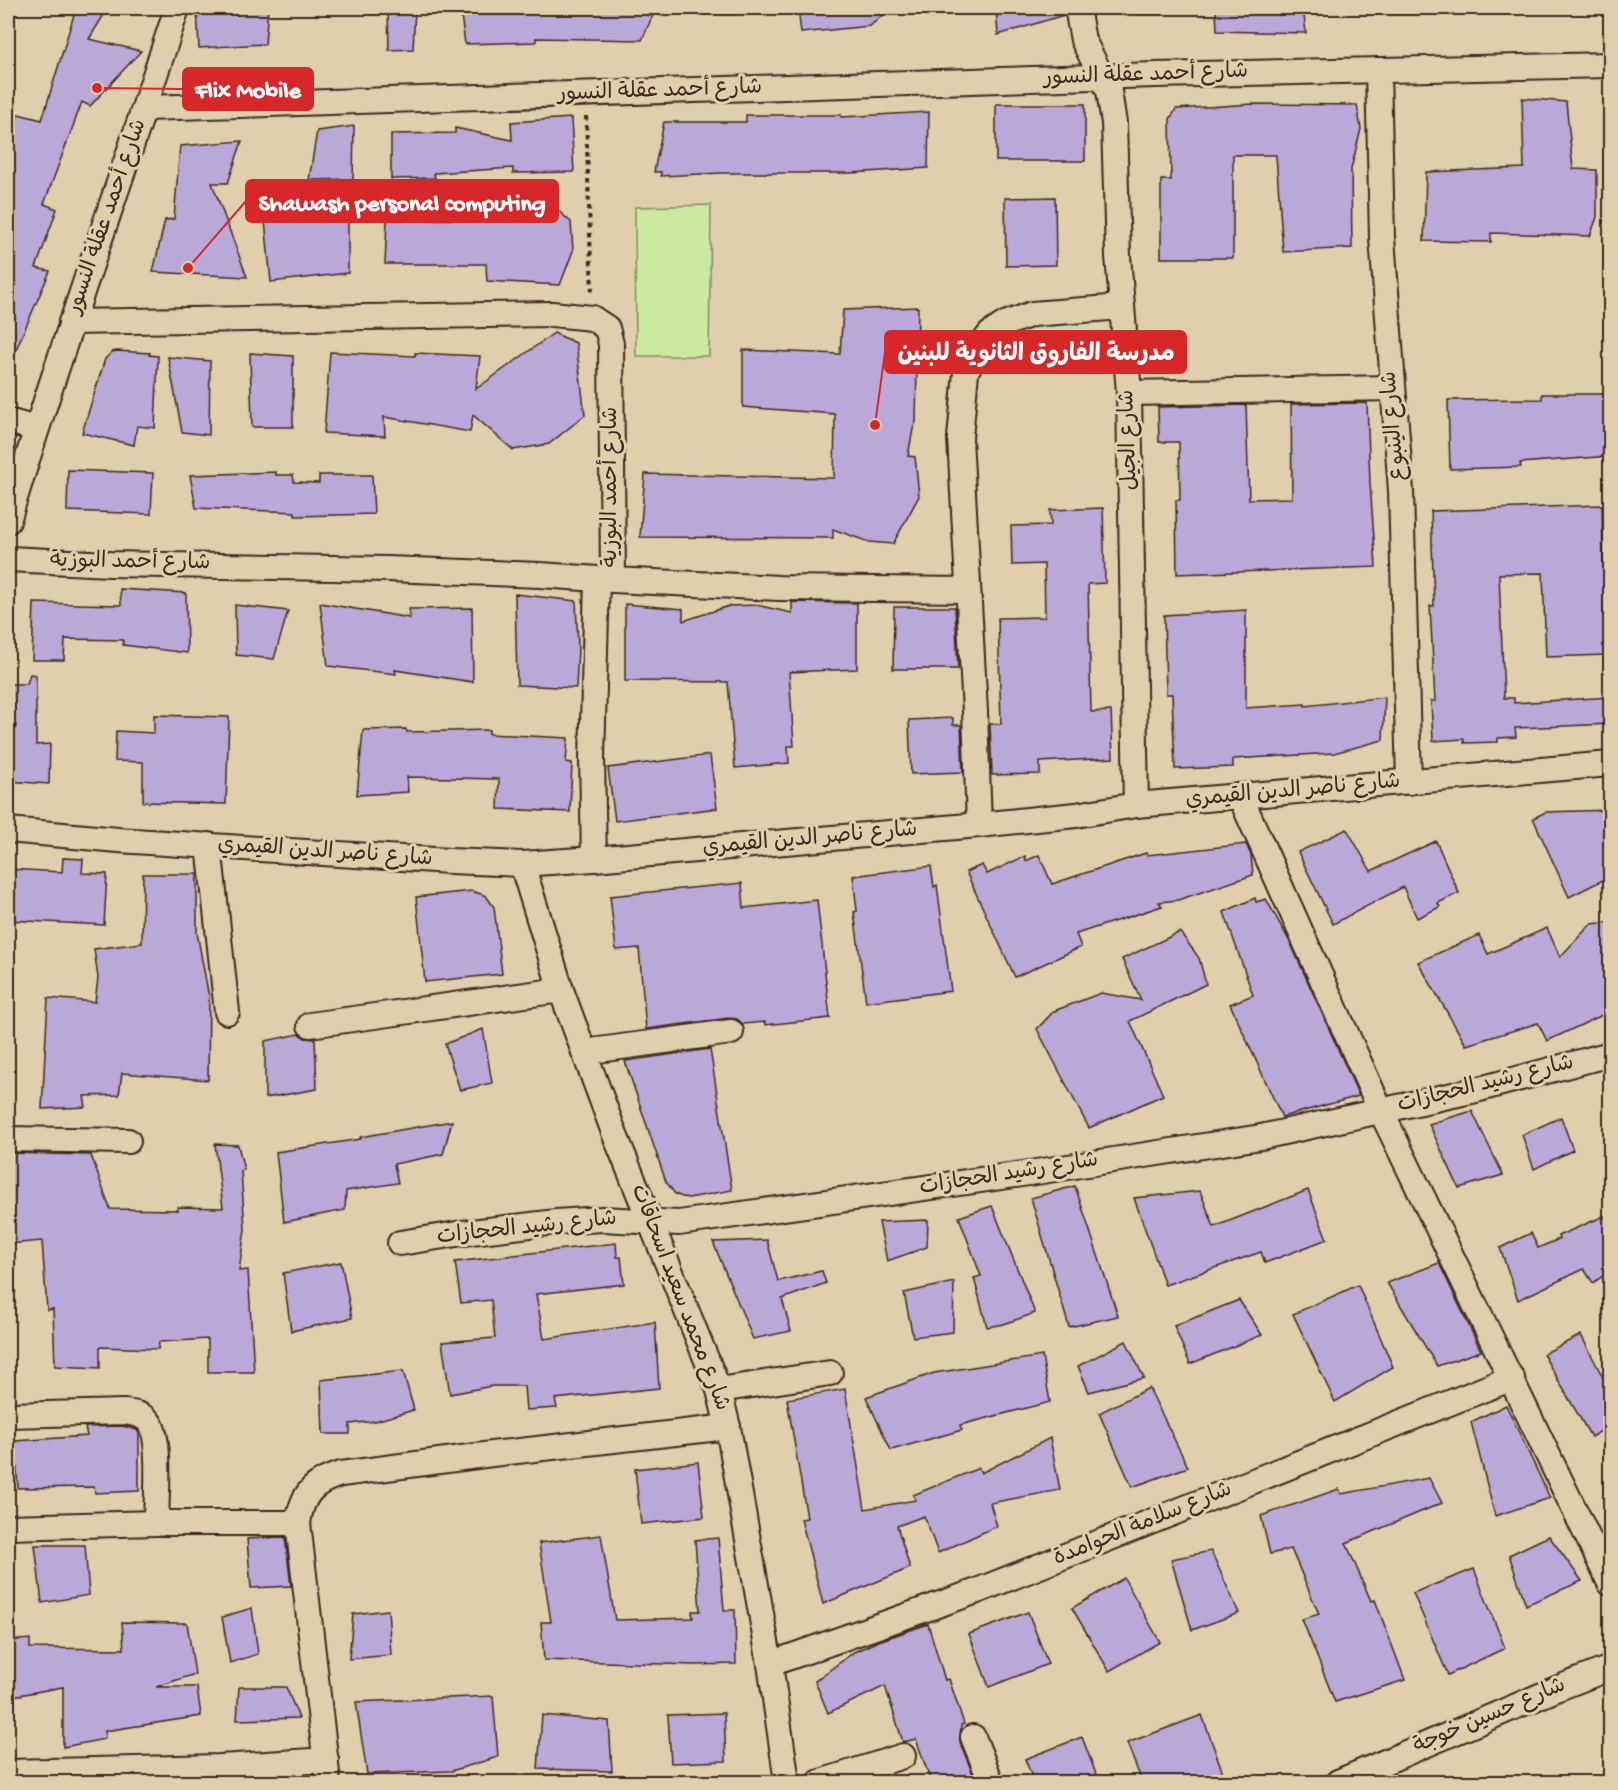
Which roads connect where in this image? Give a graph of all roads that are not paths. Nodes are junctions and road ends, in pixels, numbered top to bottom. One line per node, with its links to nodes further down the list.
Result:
1 (177, 8): 6 (street)
2 (1077, 8): 5 (street, شارع الجيل)
3 (1611, 65): 4 (street, شارع أحمد عقلة النسور)
4 (1378, 70): 5 (street, شارع أحمد عقلة النسور); 9 (street, شارع الينبوع)
5 (1101, 77): 6 (street, شارع أحمد عقلة النسور); 7 (street, شارع الجيل)
6 (145, 108): 8 (street, شارع أحمد عقلة النسور)
7 (1122, 307): 10 (street, شارع الجيل); 16 (street)
8 (71, 322): 12 (street, شارع أحمد عقلة النسور); 15 (street, شارع أحمد البوزية)
9 (1392, 388): 10 (street); 18 (street, شارع الينبوع)
10 (1129, 393): 20 (street, شارع الجيل)
11 (8, 421): 12 (street)
12 (36, 429): 13 (street, شارع أحمد عقلة النسور)
13 (8, 521)
14 (8, 559): 15 (street, شارع أحمد البوزية)
15 (605, 580): 16 (street); 24 (street)
16 (968, 590): 21 (street)
17 (1611, 764): 18 (street, شارع ناصر الدين القيمري)
18 (1408, 782): 19 (street, شارع ناصر الدين القيمري)
19 (1240, 796): 20 (street, شارع ناصر الدين القيمري); 32 (street)
20 (1136, 806): 21 (street, شارع ناصر الدين القيمري)
21 (979, 825): 24 (street, شارع ناصر الدين القيمري)
22 (8, 830): 23 (street, شارع ناصر الدين القيمري)
23 (209, 845): 25 (street, شارع ناصر الدين القيمري); 27 (street)
24 (594, 860): 25 (street, شارع ناصر الدين القيمري)
25 (522, 864): 26 (street, شارع محمد سعيد اسحاقات)
26 (561, 990): 28 (street); 30 (street, شارع محمد سعيد اسحاقات)
27 (227, 1012)
28 (310, 1025)
29 (731, 1032): 30 (street)
30 (584, 1052): 35 (street, شارع محمد سعيد اسحاقات)
31 (1611, 1054): 32 (street, شارع رشيد الحجازات)
32 (1381, 1111): 35 (street, شارع رشيد الحجازات); 38 (street)
33 (8, 1139): 34 (street)
34 (128, 1141)
35 (650, 1222): 36 (street, شارع رشيد الحجازات); 39 (street, شارع محمد سعيد اسحاقات)
36 (400, 1243)
37 (830, 1373): 39 (street)
38 (1512, 1378): 45 (street); 46 (street, شارع سلامة الحوامدة)
39 (719, 1390): 41 (street, شارع محمد سعيد اسحاقات)
40 (8, 1415): 42 (street)
41 (728, 1427): 43 (street); 46 (street, شارع محمد سعيد اسحاقات)
42 (156, 1523): 43 (street); 44 (street)
43 (298, 1523): 50 (street)
44 (8, 1527)
45 (1611, 1583)
46 (770, 1664): 52 (street, شارع محمد سعيد اسحاقات)
47 (1611, 1668): 55 (street, شارع حسين خوجة)
48 (973, 1737): 54 (street)
49 (903, 1756): 53 (street)
50 (327, 1771): 51 (street)
51 (8, 1772)
52 (787, 1782)
53 (820, 1782)
54 (991, 1782)
55 (1338, 1782)

